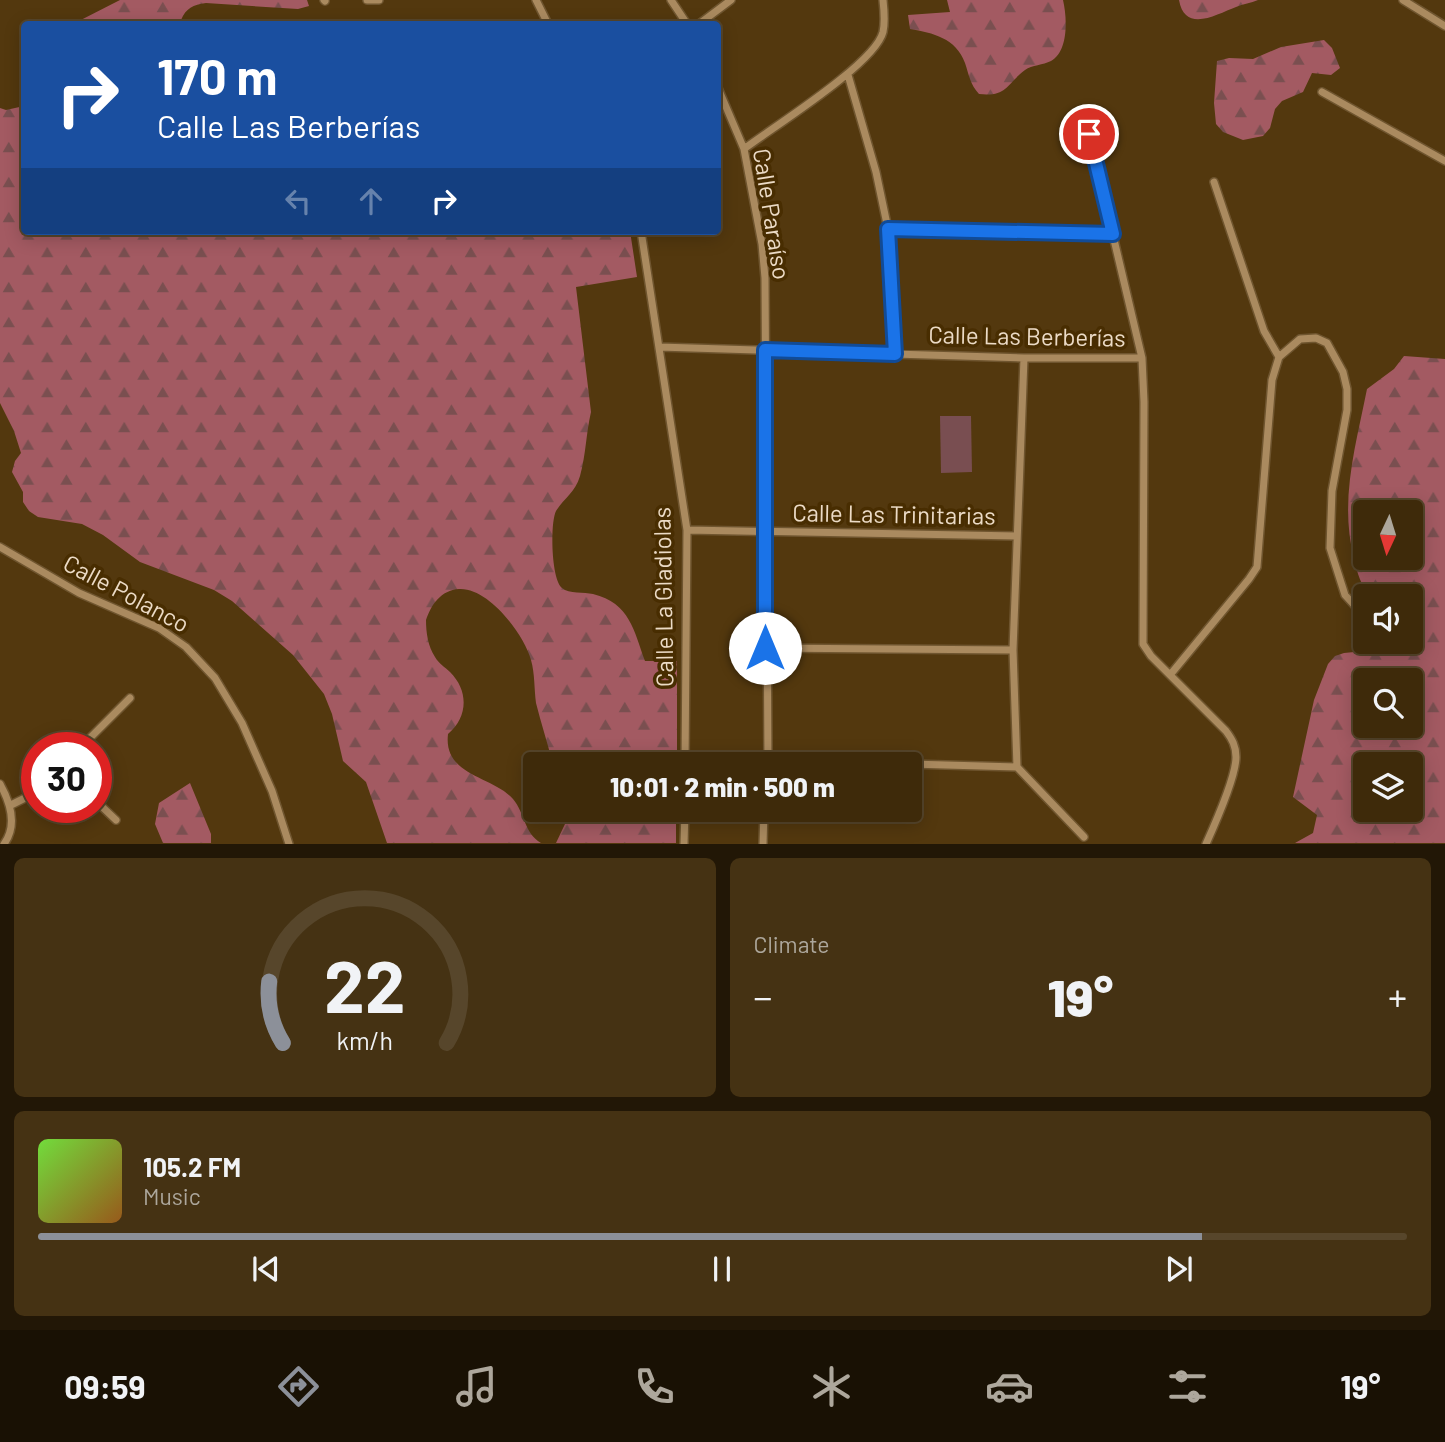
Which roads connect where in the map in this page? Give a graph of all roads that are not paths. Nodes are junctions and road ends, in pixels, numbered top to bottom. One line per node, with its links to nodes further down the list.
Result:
1 (367, 0): 2 (street)
2 (379, 0)
3 (671, 0): 9 (street)
4 (731, 0): 10 (street)
5 (883, 0): 12 (street)
6 (1403, 0): 11 (street)
7 (536, 1): 8 (street)
8 (546, 21)
9 (685, 21)
10 (703, 21)
11 (1445, 26)
12 (848, 75): 16 (street); 19 (street)
13 (1322, 92): 17 (street)
14 (721, 95): 16 (street, Calle Paraíso)
15 (1089, 134): 20 (street)
16 (744, 149): 23 (street, Calle Paraíso)
17 (1445, 161)
18 (1214, 182): 25 (street)
19 (888, 229): 20 (street); 24 (street)
20 (1113, 234): 27 (street)
21 (642, 235): 22 (street, Calle La Gladiolas)
22 (659, 347): 23 (street, Calle Las Berberías); 28 (street, Calle La Gladiolas)
23 (765, 350): 24 (street, Calle Las Berberías); 29 (street, Calle Paraíso)
24 (895, 354): 26 (street, Calle Las Berberías)
25 (1279, 357): 32 (street); 35 (street)
26 (1024, 358): 27 (street, Calle Las Berberías); 30 (street)
27 (1142, 358): 35 (street)
28 (687, 530): 29 (street, Calle Las Trinitarias); 38 (street, Calle La Gladiolas)
29 (765, 533): 30 (street, Calle Las Trinitarias); 33 (street, Calle Paraíso)
30 (1017, 536): 34 (street)
31 (0, 547): 51 (street, Calle Polanco)
32 (1353, 604)
33 (765, 648): 34 (street); 39 (street, Calle Paraíso)
34 (1013, 650): 41 (street)
35 (1170, 675): 54 (street)
36 (130, 698): 37 (street)
37 (96, 732)
38 (685, 752)
39 (768, 752)
40 (922, 765): 41 (street)
41 (1017, 767): 49 (street)
42 (0, 784): 44 (street)
43 (21, 800): 44 (street)
44 (11, 805): 50 (street)
45 (112, 816): 46 (street)
46 (116, 820)
47 (685, 822): 52 (street)
48 (764, 822): 53 (street)
49 (1084, 837)
50 (4, 844)
51 (289, 844)
52 (684, 844)
53 (763, 844)
54 (1206, 844)

